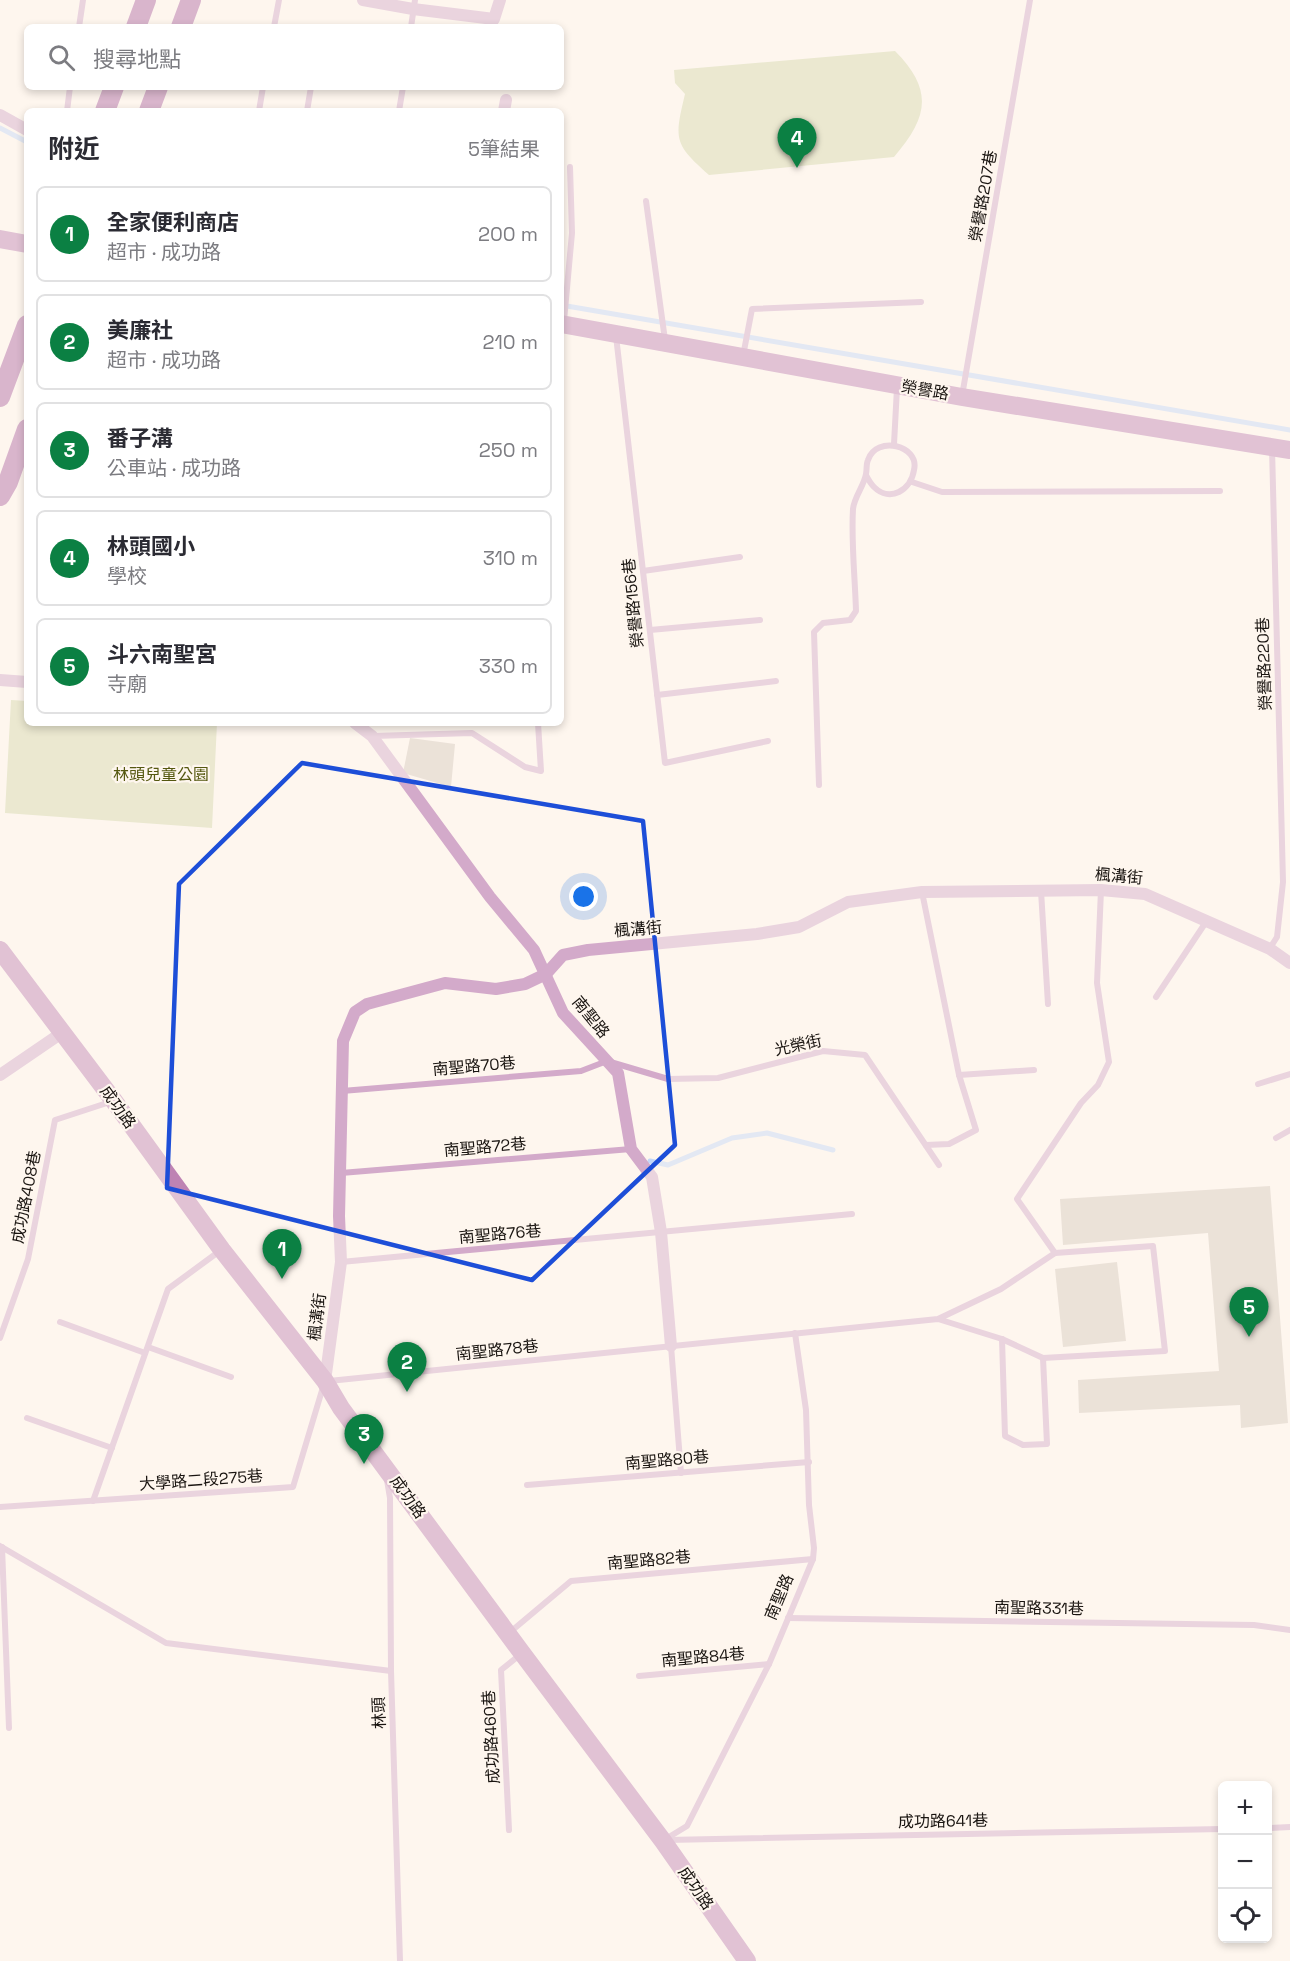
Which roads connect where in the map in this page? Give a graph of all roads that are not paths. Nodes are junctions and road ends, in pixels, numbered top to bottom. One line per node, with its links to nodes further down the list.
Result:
1 (83, 0): 9 (lane)
2 (146, 0): 10 (main road)
3 (191, 0): 11 (main road)
4 (279, 0): 12 (lane)
5 (363, 0): 8 (street)
6 (500, 0): 8 (street)
7 (1030, 0): 41 (lane, 榮譽路207巷)
8 (414, 5): 13 (lane)
9 (79, 24)
10 (137, 24)
11 (182, 24)
12 (275, 24)
13 (411, 24)
14 (70, 90): 20 (lane)
15 (113, 90): 21 (main road)
16 (157, 90): 22 (main road)
17 (262, 90): 23 (lane)
18 (310, 90): 24 (lane)
19 (402, 90): 25 (lane)
20 (67, 108)
21 (106, 108)
22 (150, 108)
23 (260, 108)
24 (308, 108)
25 (400, 108)
26 (0, 115): 27 (street)
27 (24, 128)
28 (570, 167): 33 (lane)
29 (646, 201): 37 (lane)
30 (0, 239): 31 (main road)
31 (24, 243)
32 (921, 302): 38 (lane)
33 (564, 307)
34 (564, 325): 36 (main road, 榮譽路)
35 (24, 333): 40 (main road)
36 (616, 335): 37 (main road, 榮譽路); 51 (lane, 榮譽路156巷)
37 (666, 344): 38 (main road, 榮譽路)
38 (743, 357): 39 (main road, 榮譽路)
39 (897, 385): 41 (main road, 榮譽路); 43 (lane)
40 (0, 397)
41 (962, 397): 44 (main road, 榮譽路)
42 (24, 437): 49 (main road)
43 (894, 444): 46 (lane); 47 (lane)
44 (1272, 447): 45 (main road, 榮譽路); 63 (lane, 榮譽路220巷)
45 (1290, 450)
46 (866, 475): 47 (lane); 62 (lane)
47 (912, 482): 48 (lane)
48 (1220, 491)
49 (0, 496)
50 (740, 557): 51 (lane)
51 (643, 571): 53 (lane, 榮譽路156巷)
52 (760, 620): 53 (lane)
53 (650, 630): 57 (lane, 榮譽路156巷)
54 (0, 680): 56 (street)
55 (776, 681): 57 (lane)
56 (24, 682)
57 (657, 695): 61 (lane, 榮譽路156巷)
58 (359, 726): 60 (street, 南聖路)
59 (538, 726): 60 (lane)
60 (372, 736): 71 (street, 南聖路)
61 (768, 741)
62 (819, 785)
63 (1287, 881): 68 (lane, 榮譽路220巷)
64 (1041, 890): 65 (street, 楓溝街); 66 (street, 楓溝街); 73 (lane)
65 (1101, 890): 67 (street, 楓溝街); 92 (lane)
66 (922, 892): 71 (street, 楓溝街); 79 (lane)
67 (1206, 922): 68 (street, 楓溝街); 72 (lane)
68 (1270, 949): 70 (street, 楓溝街)
69 (0, 950): 74 (main road, 成功路)
70 (1290, 963)
71 (546, 974): 75 (street, 南聖路); 81 (street, 楓溝街)
72 (1156, 997)
73 (1048, 1004)
74 (63, 1032): 78 (street); 82 (main road, 成功路)
75 (607, 1061): 81 (lane, 南聖路70巷); 85 (lane, 光榮街); 86 (street, 南聖路)
76 (1034, 1070): 79 (lane)
77 (1290, 1074): 80 (lane)
78 (0, 1075)
79 (959, 1075): 85 (lane)
80 (1258, 1084)
81 (342, 1091): 88 (street, 楓溝街)
82 (114, 1101): 91 (main road, 成功路); 97 (lane, 成功路408巷)
83 (1290, 1130): 84 (lane)
84 (1276, 1138)
85 (926, 1145): 87 (lane, 光榮街)
86 (631, 1149): 88 (lane, 南聖路72巷); 90 (street, 南聖路)
87 (939, 1165)
88 (341, 1173): 93 (street, 楓溝街)
89 (852, 1214): 90 (lane, 南聖路76巷)
90 (661, 1232): 93 (lane, 南聖路76巷); 99 (street, 南聖路)
91 (222, 1250): 100 (lane); 103 (main road, 成功路)
92 (1055, 1253): 94 (lane); 101 (lane)
93 (341, 1262): 103 (street, 楓溝街)
94 (938, 1319): 96 (lane, 南聖路78巷); 98 (lane)
95 (60, 1322): 100 (lane)
96 (795, 1332): 99 (lane, 南聖路78巷); 106 (lane, 南聖路)
97 (0, 1338)
98 (1002, 1339): 101 (lane); 101 (lane)
99 (671, 1346): 103 (lane, 南聖路78巷); 108 (lane)
100 (146, 1350): 102 (lane); 105 (lane)
101 (1043, 1358)
102 (231, 1377)
103 (325, 1381): 107 (main road, 成功路); 110 (lane, 大學路二段275巷)
104 (27, 1418): 105 (lane)
105 (112, 1448): 110 (lane)
106 (809, 1462): 108 (lane, 南聖路80巷); 113 (lane, 南聖路)
107 (384, 1464): 116 (main road, 成功路); 119 (lane, 林頭)
108 (681, 1473): 109 (lane, 南聖路80巷)
109 (527, 1485)
110 (93, 1501): 111 (lane, 大學路二段275巷)
111 (0, 1507)
112 (1, 1547): 119 (lane); 121 (lane)
113 (813, 1559): 114 (lane, 南聖路); 116 (lane, 南聖路82巷)
114 (788, 1618): 115 (lane, 南聖路331巷); 118 (lane, 南聖路)
115 (1290, 1630)
116 (508, 1634): 117 (main road, 成功路)
117 (522, 1653): 125 (lane, 成功路460巷); 126 (main road, 成功路)
118 (769, 1664): 120 (lane, 南聖路84巷); 126 (lane, 南聖路)
119 (391, 1671): 127 (lane, 林頭)
120 (639, 1676)
121 (9, 1728)
122 (1290, 1827): 123 (lane)
123 (1272, 1828)
124 (1218, 1829): 126 (lane, 成功路641巷)
125 (509, 1830)
126 (663, 1840): 128 (main road, 成功路)
127 (400, 1961)
128 (747, 1961)

